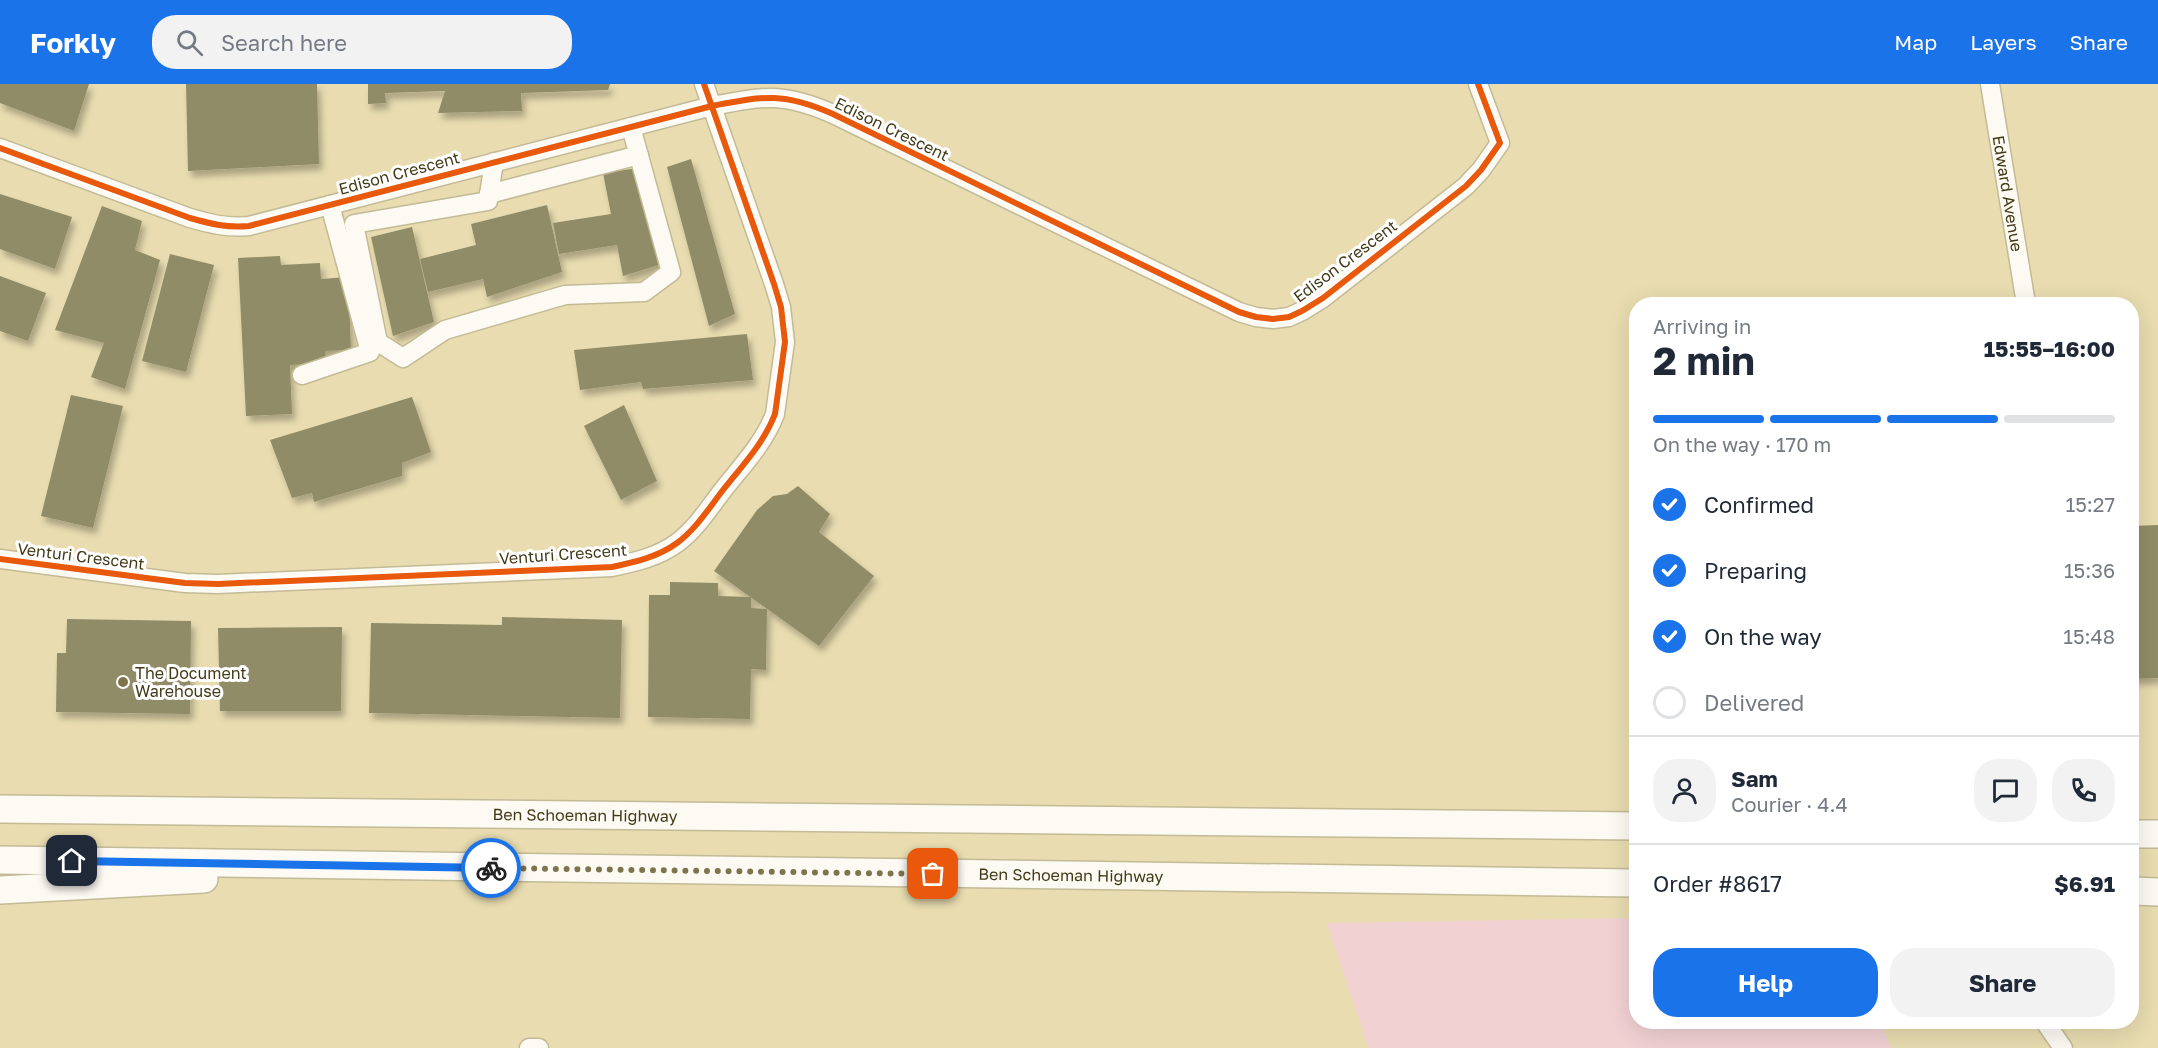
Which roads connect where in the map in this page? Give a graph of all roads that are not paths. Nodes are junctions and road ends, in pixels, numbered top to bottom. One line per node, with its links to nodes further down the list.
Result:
1 (704, 84): 4 (street, Venturi Crescent)
2 (1478, 84): 4 (street, Edison Crescent)
3 (1989, 84): 11 (street, Edward Avenue)
4 (712, 106): 5 (street, Edison Crescent); 13 (street, Venturi Crescent)
5 (631, 127): 7 (street); 8 (street, Edison Crescent)
6 (0, 148): 10 (street, Edison Crescent)
7 (639, 155): 9 (street); 9 (street)
8 (494, 162): 9 (street); 10 (street, Edison Crescent)
9 (489, 194)
10 (330, 205): 12 (street)
11 (2025, 297)
12 (302, 375)
13 (0, 559)
14 (0, 796): 16 (highway)
15 (0, 809): 16 (highway, Ben Schoeman Highway)
16 (200, 811): 17 (highway, Ben Schoeman Highway)
17 (1629, 826)
18 (2139, 834): 19 (highway)
19 (2158, 834)
20 (0, 860): 21 (highway, Ben Schoeman Highway)
21 (574, 869): 22 (highway, Ben Schoeman Highway); 23 (highway)
22 (1629, 883)
23 (0, 890)
24 (2139, 891): 25 (highway)
25 (2158, 892)
26 (2050, 1029): 29 (street)
27 (539, 1047): 28 (street)
28 (529, 1048)
29 (2063, 1048)

